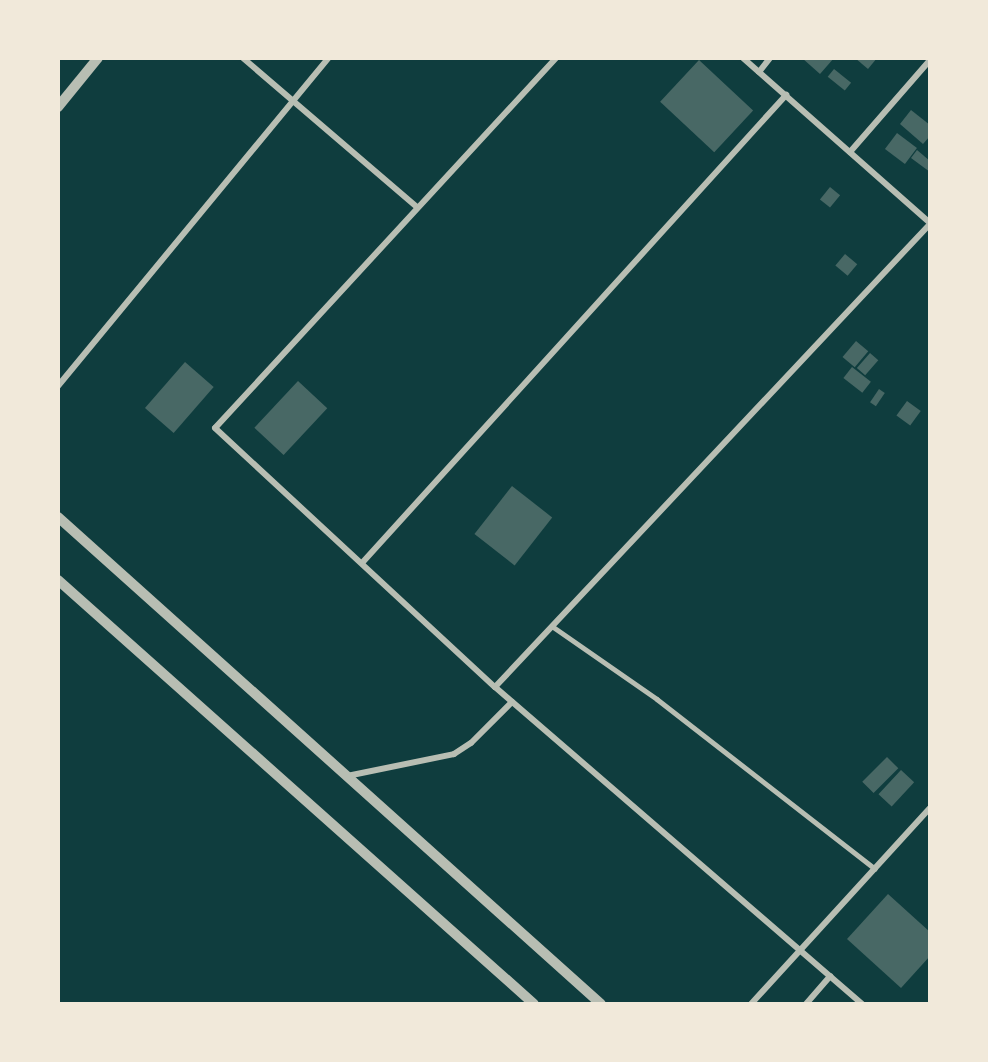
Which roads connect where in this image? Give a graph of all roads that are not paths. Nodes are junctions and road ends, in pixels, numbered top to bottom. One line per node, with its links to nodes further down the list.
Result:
1 (98, 58): 11 (street)
2 (243, 58): 10 (street)
3 (328, 58): 10 (street)
4 (556, 58): 13 (street)
5 (743, 58): 8 (street)
6 (770, 58): 8 (street)
7 (930, 60): 12 (street)
8 (759, 72): 9 (street)
9 (786, 95): 12 (street); 17 (street)
10 (292, 101): 13 (street); 15 (street)
11 (58, 107)
12 (850, 152): 14 (street)
13 (417, 207): 17 (street)
14 (930, 224): 19 (street)
15 (58, 386)
16 (58, 517): 22 (street)
17 (362, 563): 20 (street)
18 (58, 580): 27 (street)
19 (552, 626): 20 (street); 24 (lane)
20 (495, 687): 21 (street)
21 (512, 702): 22 (street); 25 (street)
22 (346, 776): 28 (street)
23 (930, 808): 24 (street)
24 (875, 868): 25 (street)
25 (801, 950): 26 (street); 29 (street)
26 (830, 976): 30 (street); 31 (street)
27 (534, 1004)
28 (601, 1004)
29 (751, 1004)
30 (806, 1004)
31 (862, 1004)

